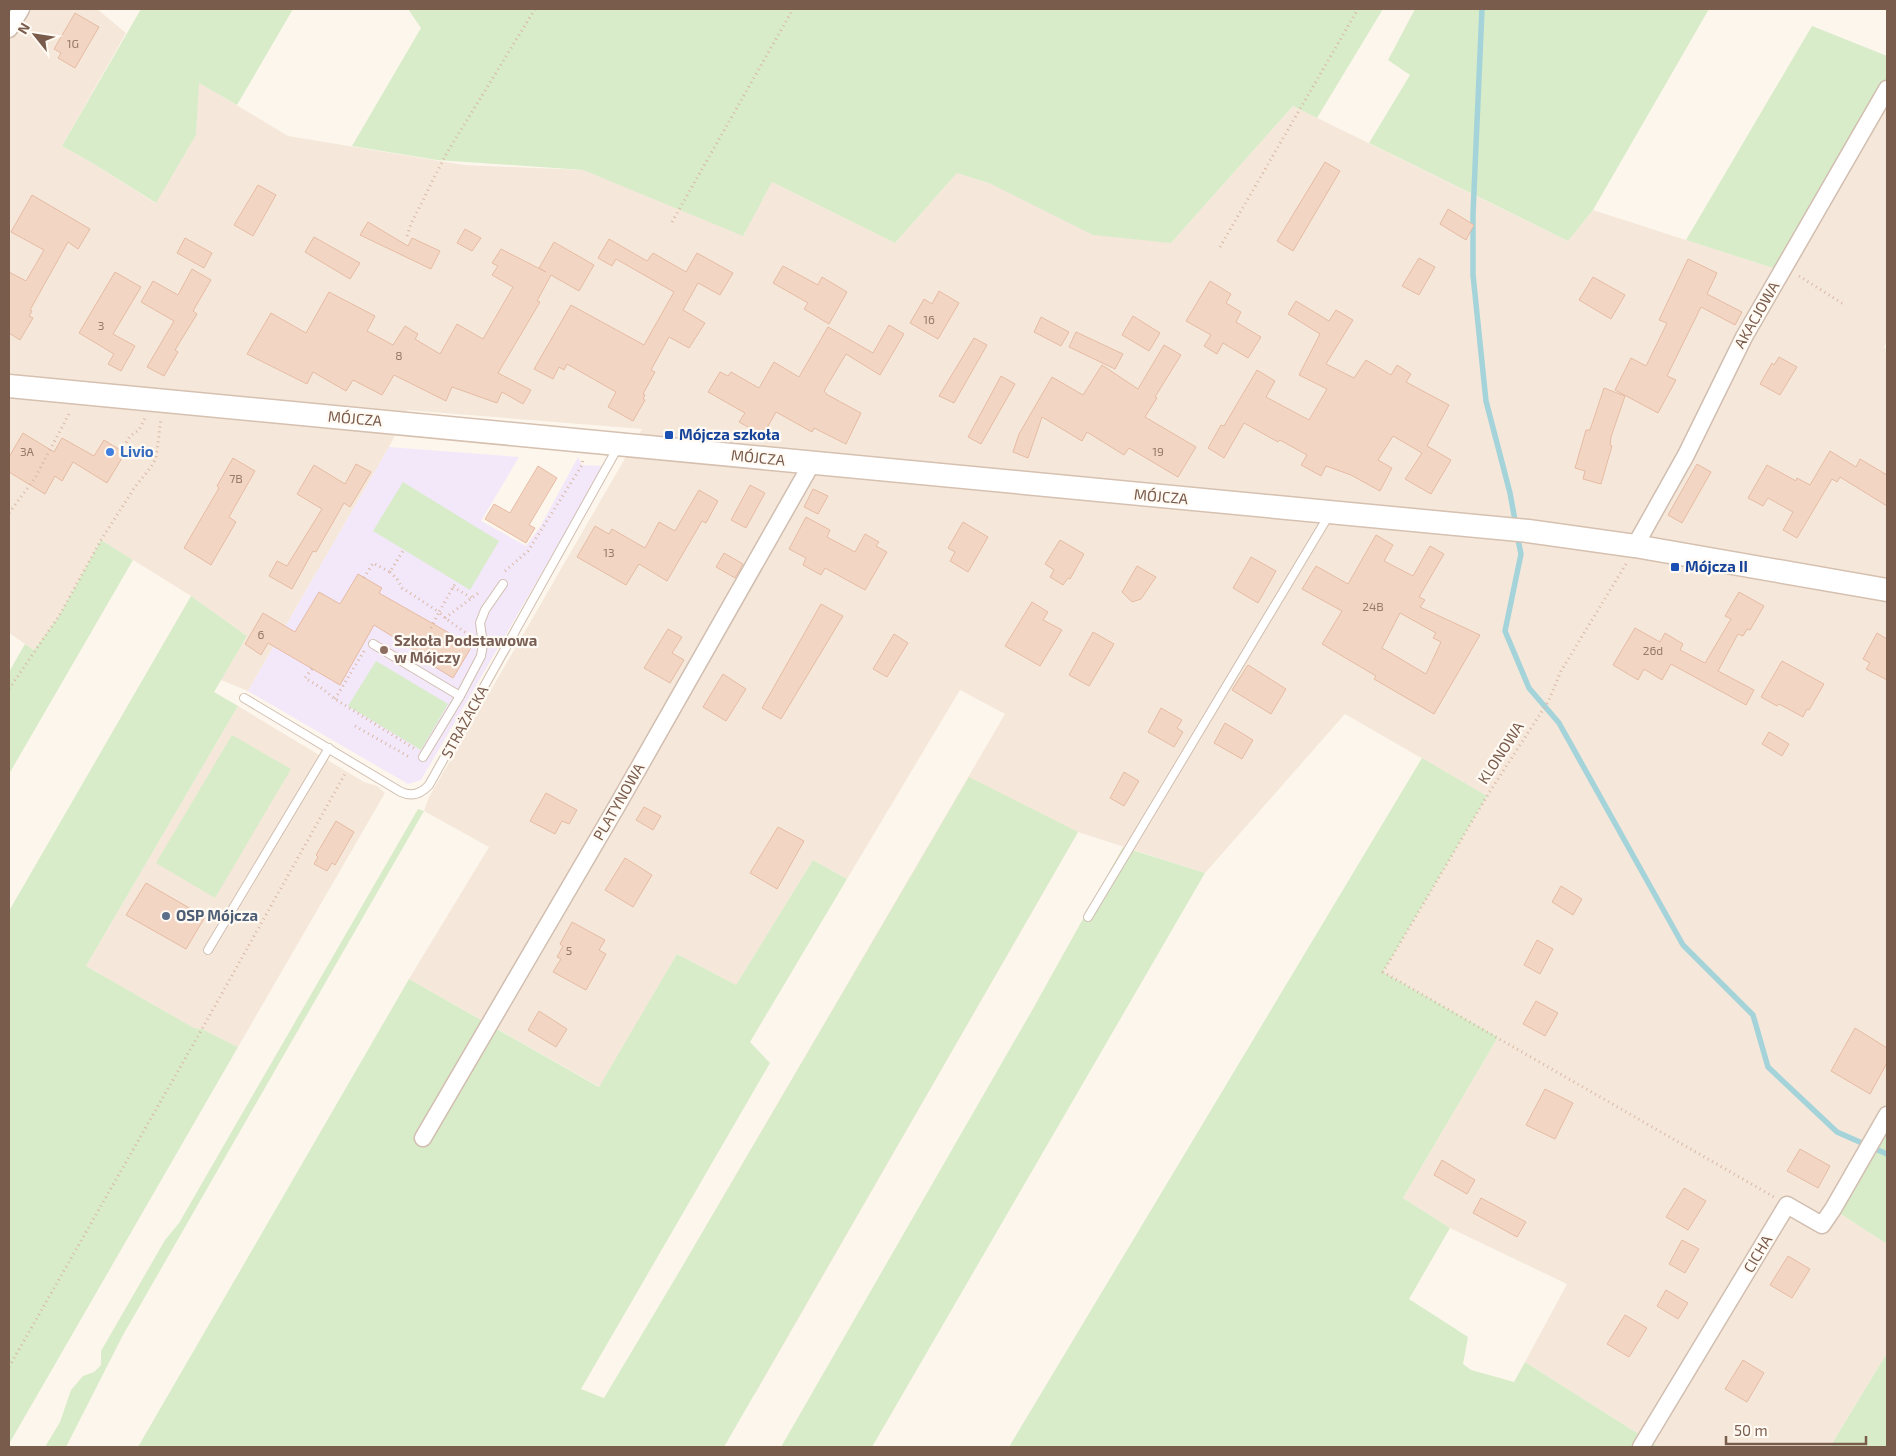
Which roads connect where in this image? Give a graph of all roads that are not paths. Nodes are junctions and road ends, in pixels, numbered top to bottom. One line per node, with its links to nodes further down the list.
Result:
1 (20, 9): 2 (street)
2 (9, 29)
3 (1887, 89): 8 (street, AKACJOWA)
4 (9, 386): 5 (street, MÓJCZA)
5 (619, 445): 6 (street, MÓJCZA); 14 (lane, STRAŻACKA)
6 (812, 464): 7 (street, MÓJCZA); 19 (street, PLATYNOWA)
7 (1330, 513): 8 (street, MÓJCZA); 16 (lane)
8 (1635, 546): 10 (street, MÓJCZA)
9 (500, 580): 12 (lane)
10 (1887, 590)
11 (373, 644): 12 (lane)
12 (460, 696): 15 (lane)
13 (244, 698): 14 (lane, STRAŻACKA)
14 (329, 748): 17 (lane)
15 (424, 756)
16 (1088, 917)
17 (208, 950)
18 (1887, 1115): 20 (street, CICHA)
19 (423, 1138)
20 (1641, 1447)

